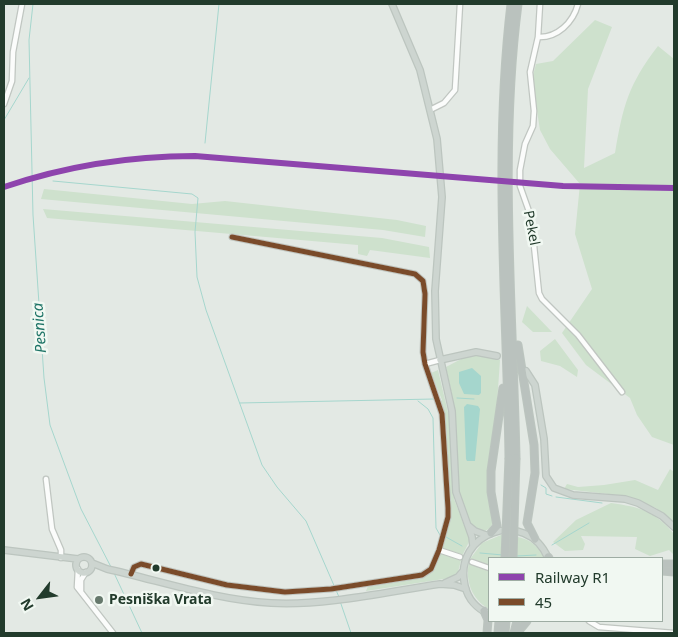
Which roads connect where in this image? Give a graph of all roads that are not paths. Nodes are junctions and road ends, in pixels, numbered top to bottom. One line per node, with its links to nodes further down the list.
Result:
1 (22, 4): 9 (street)
2 (392, 4): 10 (main road)
3 (460, 4): 10 (street)
4 (511, 4): 13 (highway)
5 (518, 4): 12 (highway)
6 (540, 4): 8 (street, Pekel)
7 (578, 4): 8 (street)
8 (538, 37): 17 (street, Pekel)
9 (4, 104)
10 (432, 109): 14 (main road)
11 (232, 237): 15 (street)
12 (513, 318): 18 (highway); 23 (highway)
13 (501, 356): 14 (main road); 18 (highway); 22 (highway)
14 (440, 360): 15 (street); 20 (main road)
15 (425, 364): 26 (street)
16 (526, 371): 21 (main road)
17 (622, 392)
18 (512, 458): 28 (highway, bridge); 29 (highway, bridge)
19 (46, 479): 31 (street)
20 (466, 523): 22 (main road); 24 (main road)
21 (674, 527)
22 (488, 534): 23 (main road); 24 (main road)
23 (535, 539): 30 (main road)
24 (473, 546): 39 (main road)
25 (4, 550): 31 (main road)
26 (439, 550): 27 (street); 42 (street)
27 (460, 557)
28 (505, 557)
29 (513, 557)
30 (547, 557)
31 (61, 558): 32 (main road); 35 (main road)
32 (78, 559): 34 (main road); 35 (main road)
33 (472, 562): 36 (street)
34 (92, 563): 37 (main road); 38 (main road)
35 (77, 568): 38 (main road); 44 (street)
36 (488, 568)
37 (107, 569): 38 (main road); 40 (main road)
38 (88, 571): 44 (street)
39 (463, 571): 41 (main road); 43 (main road)
40 (129, 574): 42 (street); 45 (main road)
41 (440, 584): 43 (main road); 45 (main road)
42 (363, 585): 45 (street)
43 (466, 589): 46 (main road)
44 (81, 592): 49 (street)
45 (364, 595)
46 (486, 613): 50 (highway)
47 (526, 622): 51 (highway)
48 (591, 622): 52 (street)
49 (113, 633)
50 (487, 633)
51 (515, 633)
52 (674, 633)

